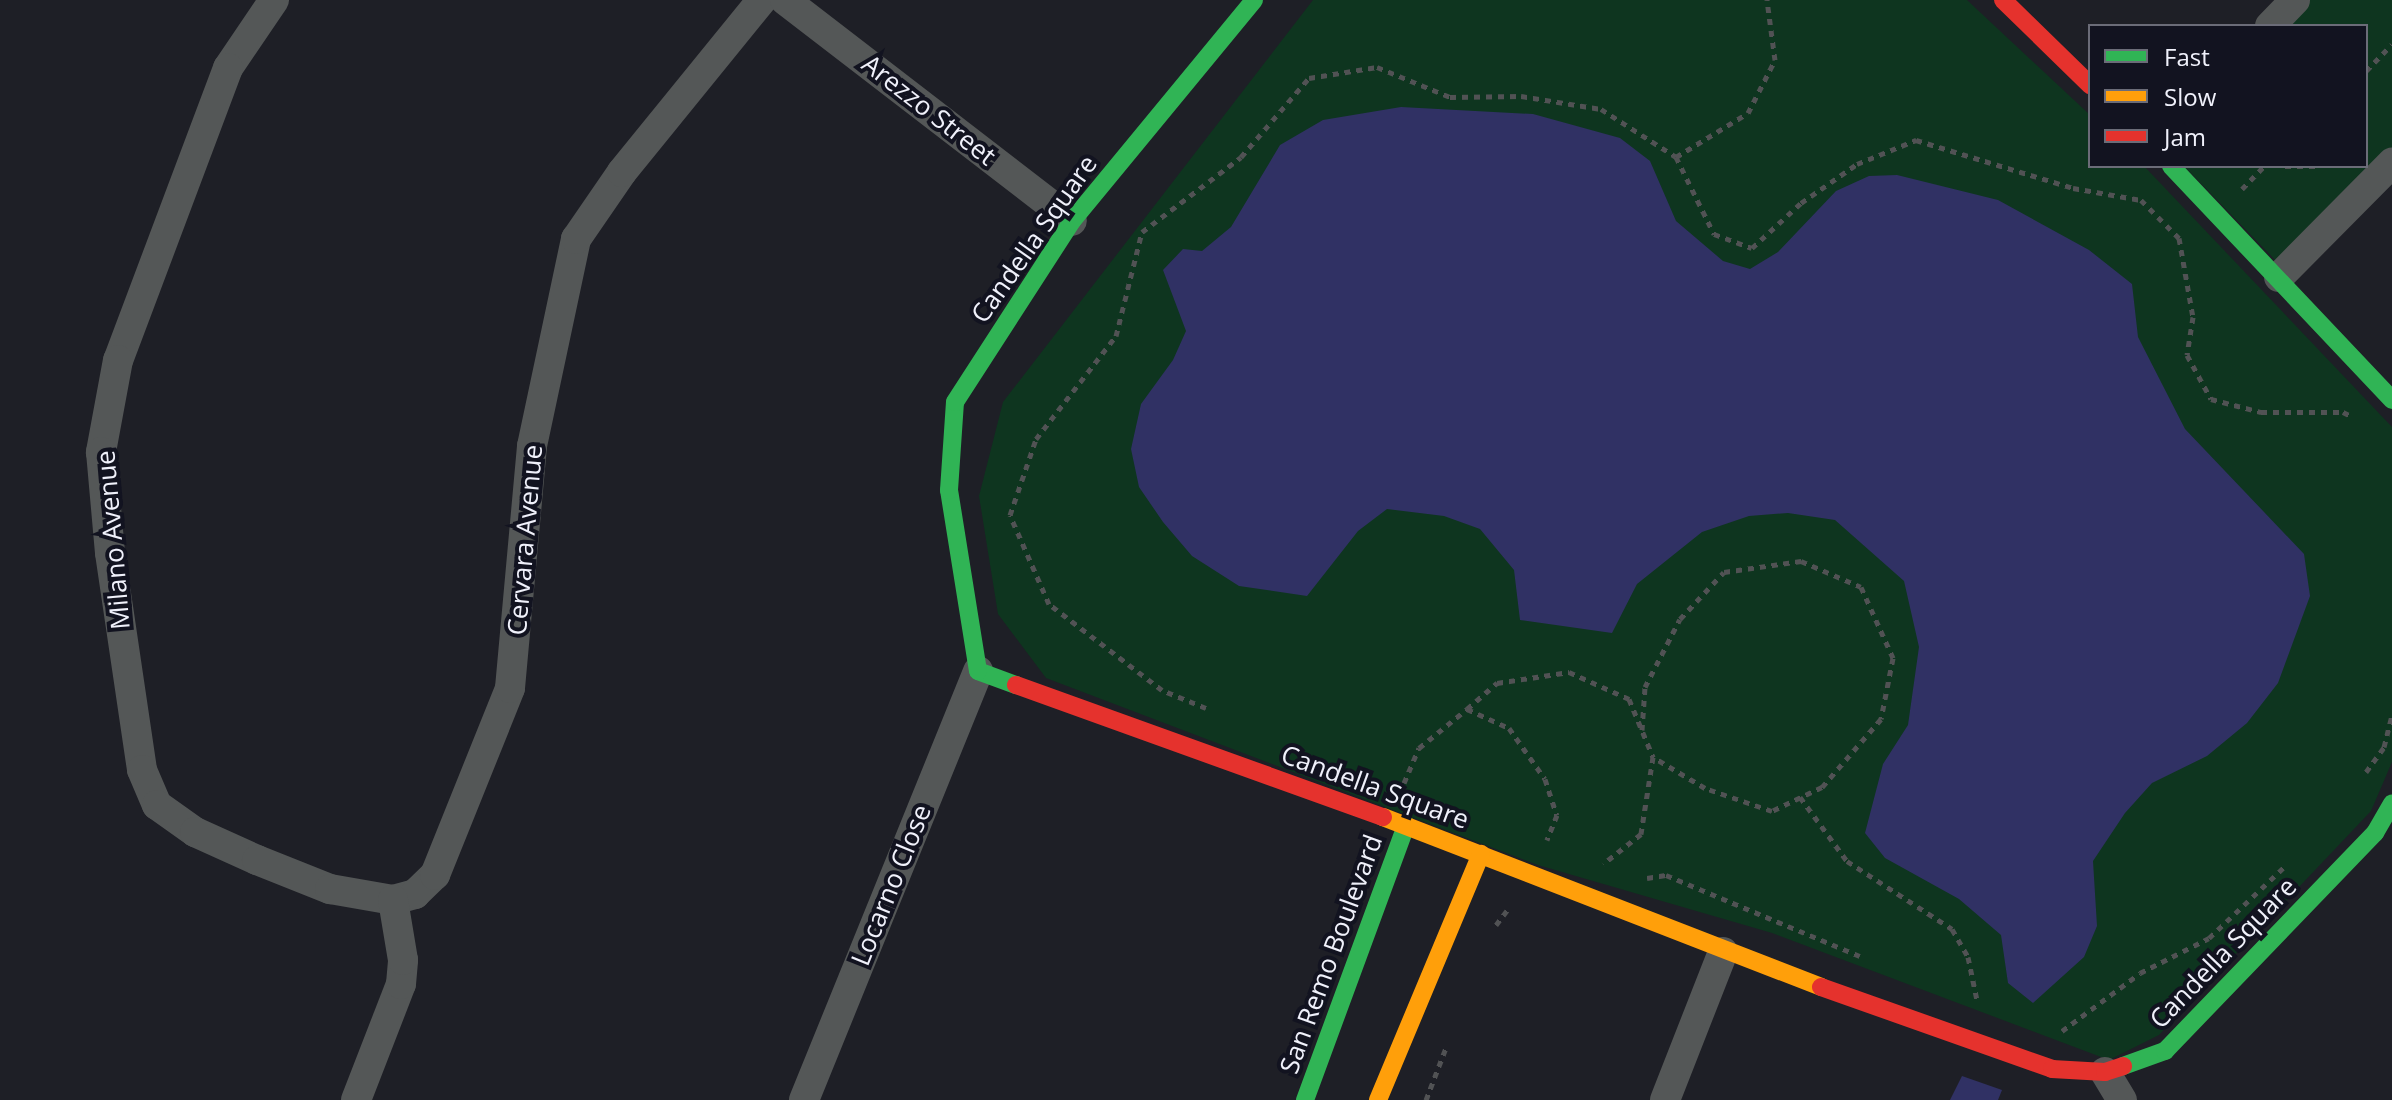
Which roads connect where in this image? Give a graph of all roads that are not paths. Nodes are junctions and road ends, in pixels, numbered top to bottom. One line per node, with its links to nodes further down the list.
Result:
1 (274, 0): 19 (street, Milano Avenue)
2 (762, 0): 19 (street, Cervara Avenue)
3 (785, 0): 11 (street, Arezzo Street)
4 (1254, 0): 11 (street, Candella Square)
5 (2003, 0): 8 (street)
6 (2295, 0): 7 (street)
7 (2272, 24)
8 (2088, 83)
9 (2392, 163): 12 (street)
10 (2173, 168): 12 (street)
11 (1072, 221): 14 (street, Candella Square)
12 (2279, 277): 13 (street)
13 (2392, 400)
14 (978, 671): 16 (street, Candella Square); 25 (street, Locarno Close)
15 (2392, 803): 17 (street, Candella Square)
16 (1406, 825): 18 (street, Candella Square); 22 (street, San Remo Boulevard)
17 (2384, 841): 21 (street, Candella Square)
18 (1481, 854): 20 (street, Candella Square); 26 (street)
19 (393, 900): 24 (street)
20 (1723, 952): 21 (street, Candella Square); 27 (street)
21 (2105, 1072): 28 (street)
22 (1308, 1094): 23 (street)
23 (1332, 1096)
24 (356, 1100)
25 (804, 1100)
26 (1378, 1100)
27 (1665, 1100)
28 (2122, 1100)

